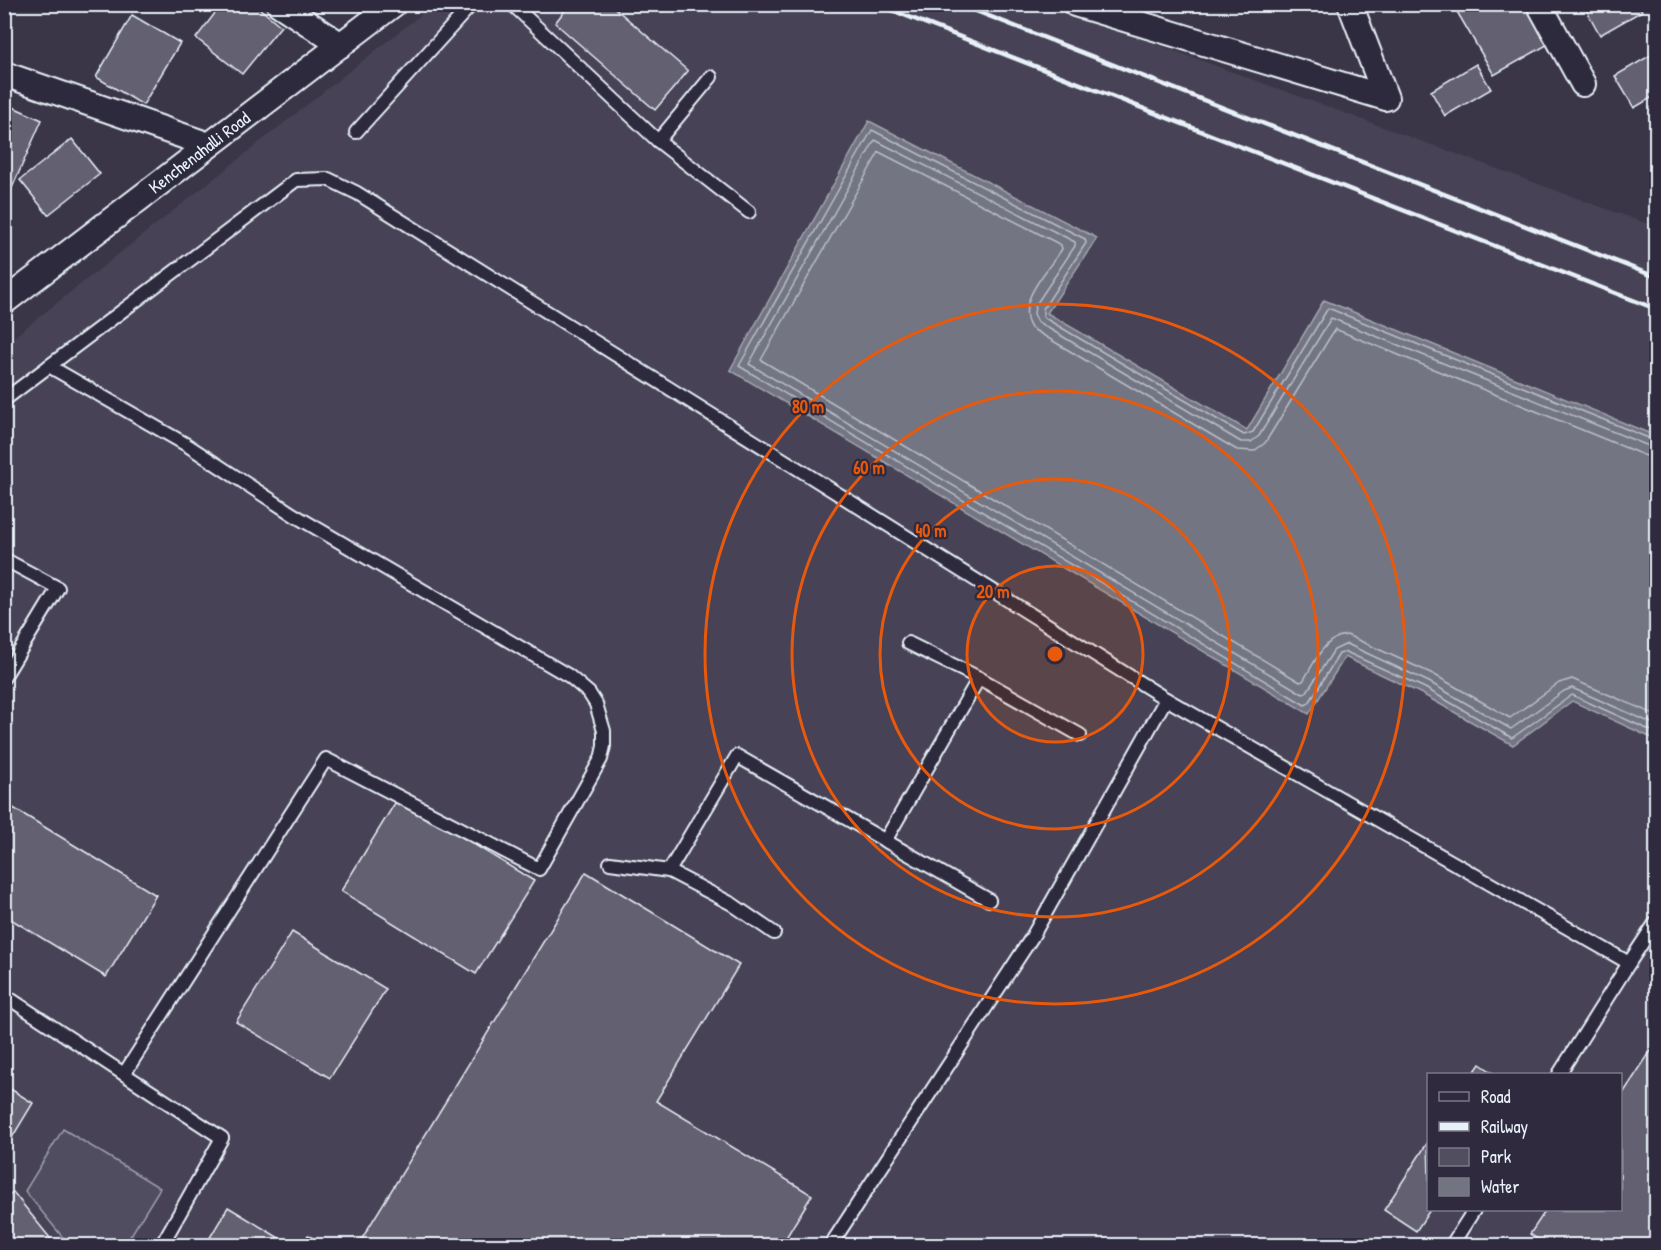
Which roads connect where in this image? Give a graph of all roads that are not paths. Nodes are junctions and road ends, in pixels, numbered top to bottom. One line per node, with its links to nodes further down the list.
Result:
1 (279, 4): 8 (street)
2 (394, 4): 8 (street, Kenchenahalli Road)
3 (472, 4): 12 (lane)
4 (512, 4): 13 (lane)
5 (1075, 4): 6 (street)
6 (1350, 4)
7 (1539, 4): 11 (street)
8 (341, 45): 14 (street, Kenchenahalli Road)
9 (4, 74): 14 (street)
10 (711, 77): 13 (lane)
11 (1583, 84)
12 (356, 132)
13 (658, 141): 15 (lane)
14 (209, 145): 16 (street, Kenchenahalli Road)
15 (749, 212)
16 (4, 302)
17 (49, 366): 18 (lane); 23 (lane); 34 (lane)
18 (4, 400)
19 (4, 559): 21 (lane)
20 (908, 643): 22 (lane)
21 (4, 677)
22 (980, 678): 24 (lane); 25 (lane)
23 (1166, 699): 31 (lane); 37 (lane)
24 (1080, 735)
25 (885, 841): 27 (lane); 28 (lane)
26 (610, 862): 27 (lane)
27 (669, 871): 30 (lane)
28 (989, 900)
29 (1656, 922): 31 (lane)
30 (774, 933)
31 (1629, 963): 33 (lane)
32 (4, 995): 34 (lane)
33 (1560, 1073)
34 (124, 1074): 36 (lane)
35 (1473, 1211): 38 (lane)
36 (161, 1245)
37 (830, 1245)
38 (1451, 1245)

